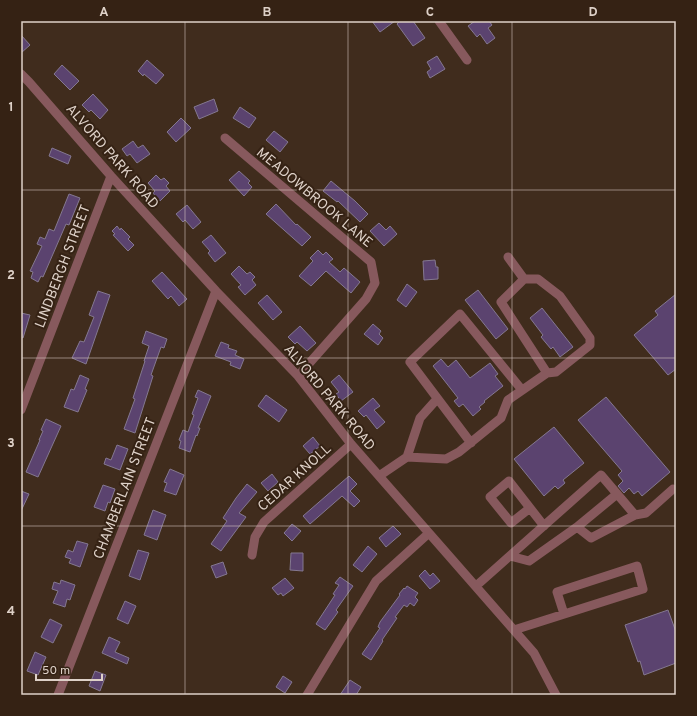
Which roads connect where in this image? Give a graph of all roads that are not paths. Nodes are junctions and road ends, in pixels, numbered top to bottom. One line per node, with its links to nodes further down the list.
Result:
1 (439, 21): 2 (street)
2 (467, 60)
3 (21, 74): 5 (street, ALVORD PARK ROAD)
4 (224, 138): 10 (street, MEADOWBROOK LANE)
5 (111, 176): 8 (street, ALVORD PARK ROAD); 13 (street, LINDBERGH STREET)
6 (508, 257): 7 (street)
7 (524, 279): 9 (street); 9 (street)
8 (216, 291): 10 (street, ALVORD PARK ROAD); 30 (street, CHAMBERLAIN STREET)
9 (547, 373): 11 (street)
10 (298, 376): 15 (street, ALVORD PARK ROAD)
11 (522, 390): 12 (street); 14 (street)
12 (437, 399): 14 (street); 16 (street)
13 (21, 410)
14 (470, 443): 16 (street)
15 (351, 444): 17 (street, ALVORD PARK ROAD); 25 (street, CEDAR KNOLL)
16 (407, 457): 17 (street)
17 (379, 476): 24 (street, ALVORD PARK ROAD)
18 (673, 489): 21 (street)
19 (617, 494): 21 (street); 22 (street); 23 (street)
20 (530, 508): 20 (street); 22 (street)
21 (635, 515): 23 (street)
22 (544, 526): 26 (street)
23 (577, 528): 26 (street)
24 (429, 533): 27 (street, ALVORD PARK ROAD); 31 (street)
25 (252, 555)
26 (510, 556): 27 (street)
27 (476, 586): 29 (street, ALVORD PARK ROAD)
28 (564, 614): 28 (street); 29 (street)
29 (514, 630): 32 (street, ALVORD PARK ROAD)
30 (58, 695)
31 (307, 695)
32 (556, 695)

